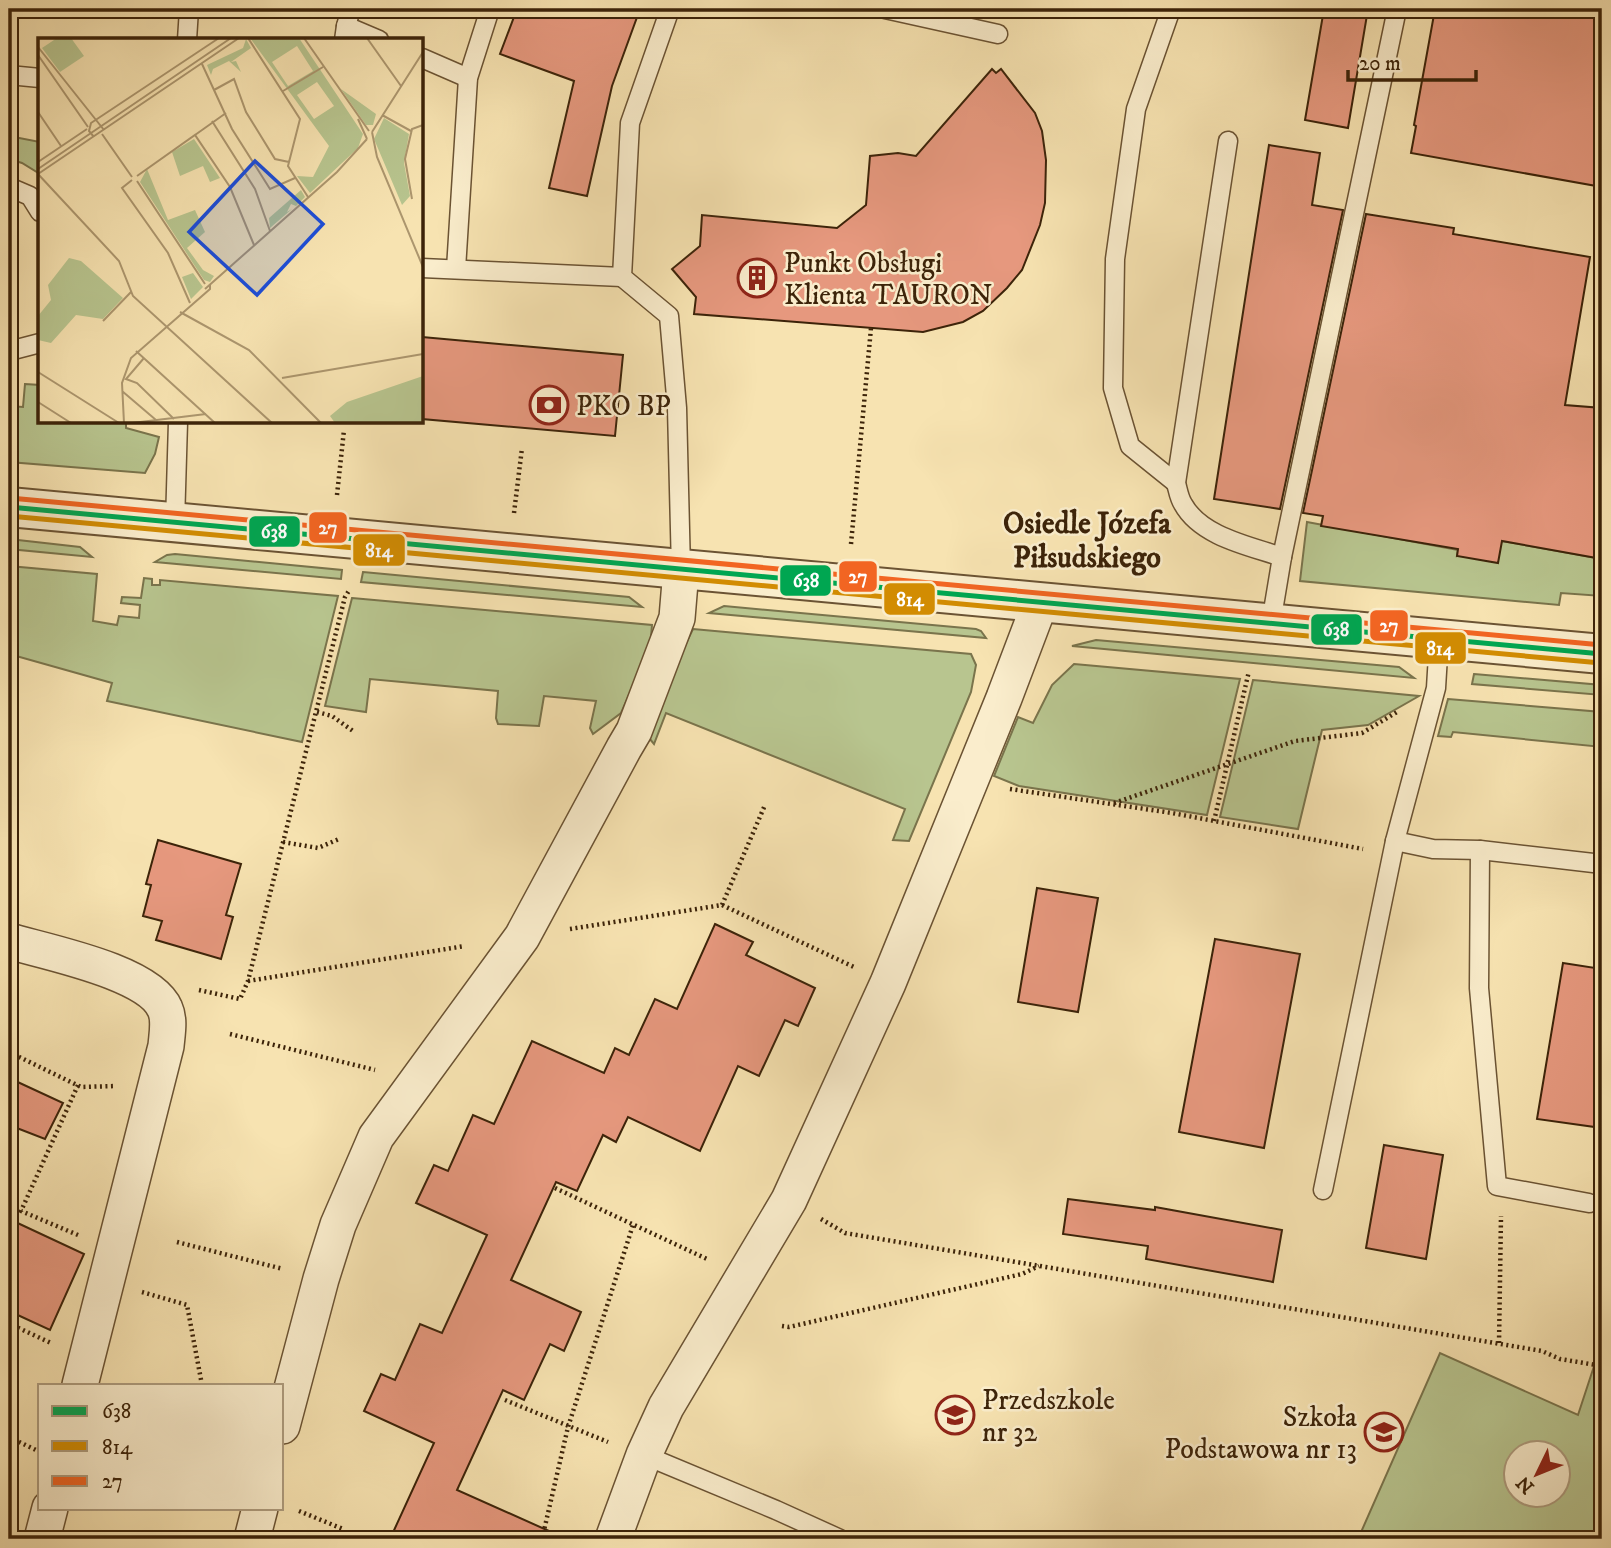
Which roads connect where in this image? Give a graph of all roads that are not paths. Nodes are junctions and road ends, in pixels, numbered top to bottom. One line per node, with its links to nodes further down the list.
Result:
1 (190, 9): 9 (lane)
2 (490, 9): 14 (lane)
3 (670, 9): 20 (lane)
4 (885, 9): 8 (lane)
5 (1171, 9): 24 (lane)
6 (1397, 9): 27 (lane)
7 (347, 25): 10 (lane)
8 (998, 34)
9 (187, 38)
10 (375, 38)
11 (424, 59): 14 (lane)
12 (9, 75): 13 (lane)
13 (38, 78)
14 (468, 78): 19 (lane)
15 (1228, 141): 24 (lane)
16 (9, 187): 17 (lane)
17 (38, 209)
18 (424, 268): 19 (lane)
19 (456, 270): 20 (lane)
20 (622, 277): 28 (lane)
21 (38, 344): 22 (lane)
22 (9, 346)
23 (178, 424): 26 (lane)
24 (1176, 483): 27 (lane)
25 (9, 507): 26 (street)
26 (175, 523): 28 (street)
27 (1282, 557): 30 (lane)
28 (681, 570): 29 (street); 40 (street)
29 (1040, 603): 30 (street); 41 (street)
30 (1271, 623): 31 (street)
31 (1439, 639): 32 (street); 33 (lane)
32 (1602, 654)
33 (1394, 848): 34 (lane); 37 (lane)
34 (1480, 850): 35 (lane); 38 (lane)
35 (1602, 864)
36 (9, 941): 39 (street)
37 (1323, 1191)
38 (1589, 1203)
39 (80, 1384)
40 (284, 1418)
41 (645, 1455): 46 (street); 47 (lane)
42 (49, 1510): 44 (street)
43 (259, 1510): 45 (street)
44 (42, 1539)
45 (252, 1539)
46 (613, 1539)
47 (840, 1539)

